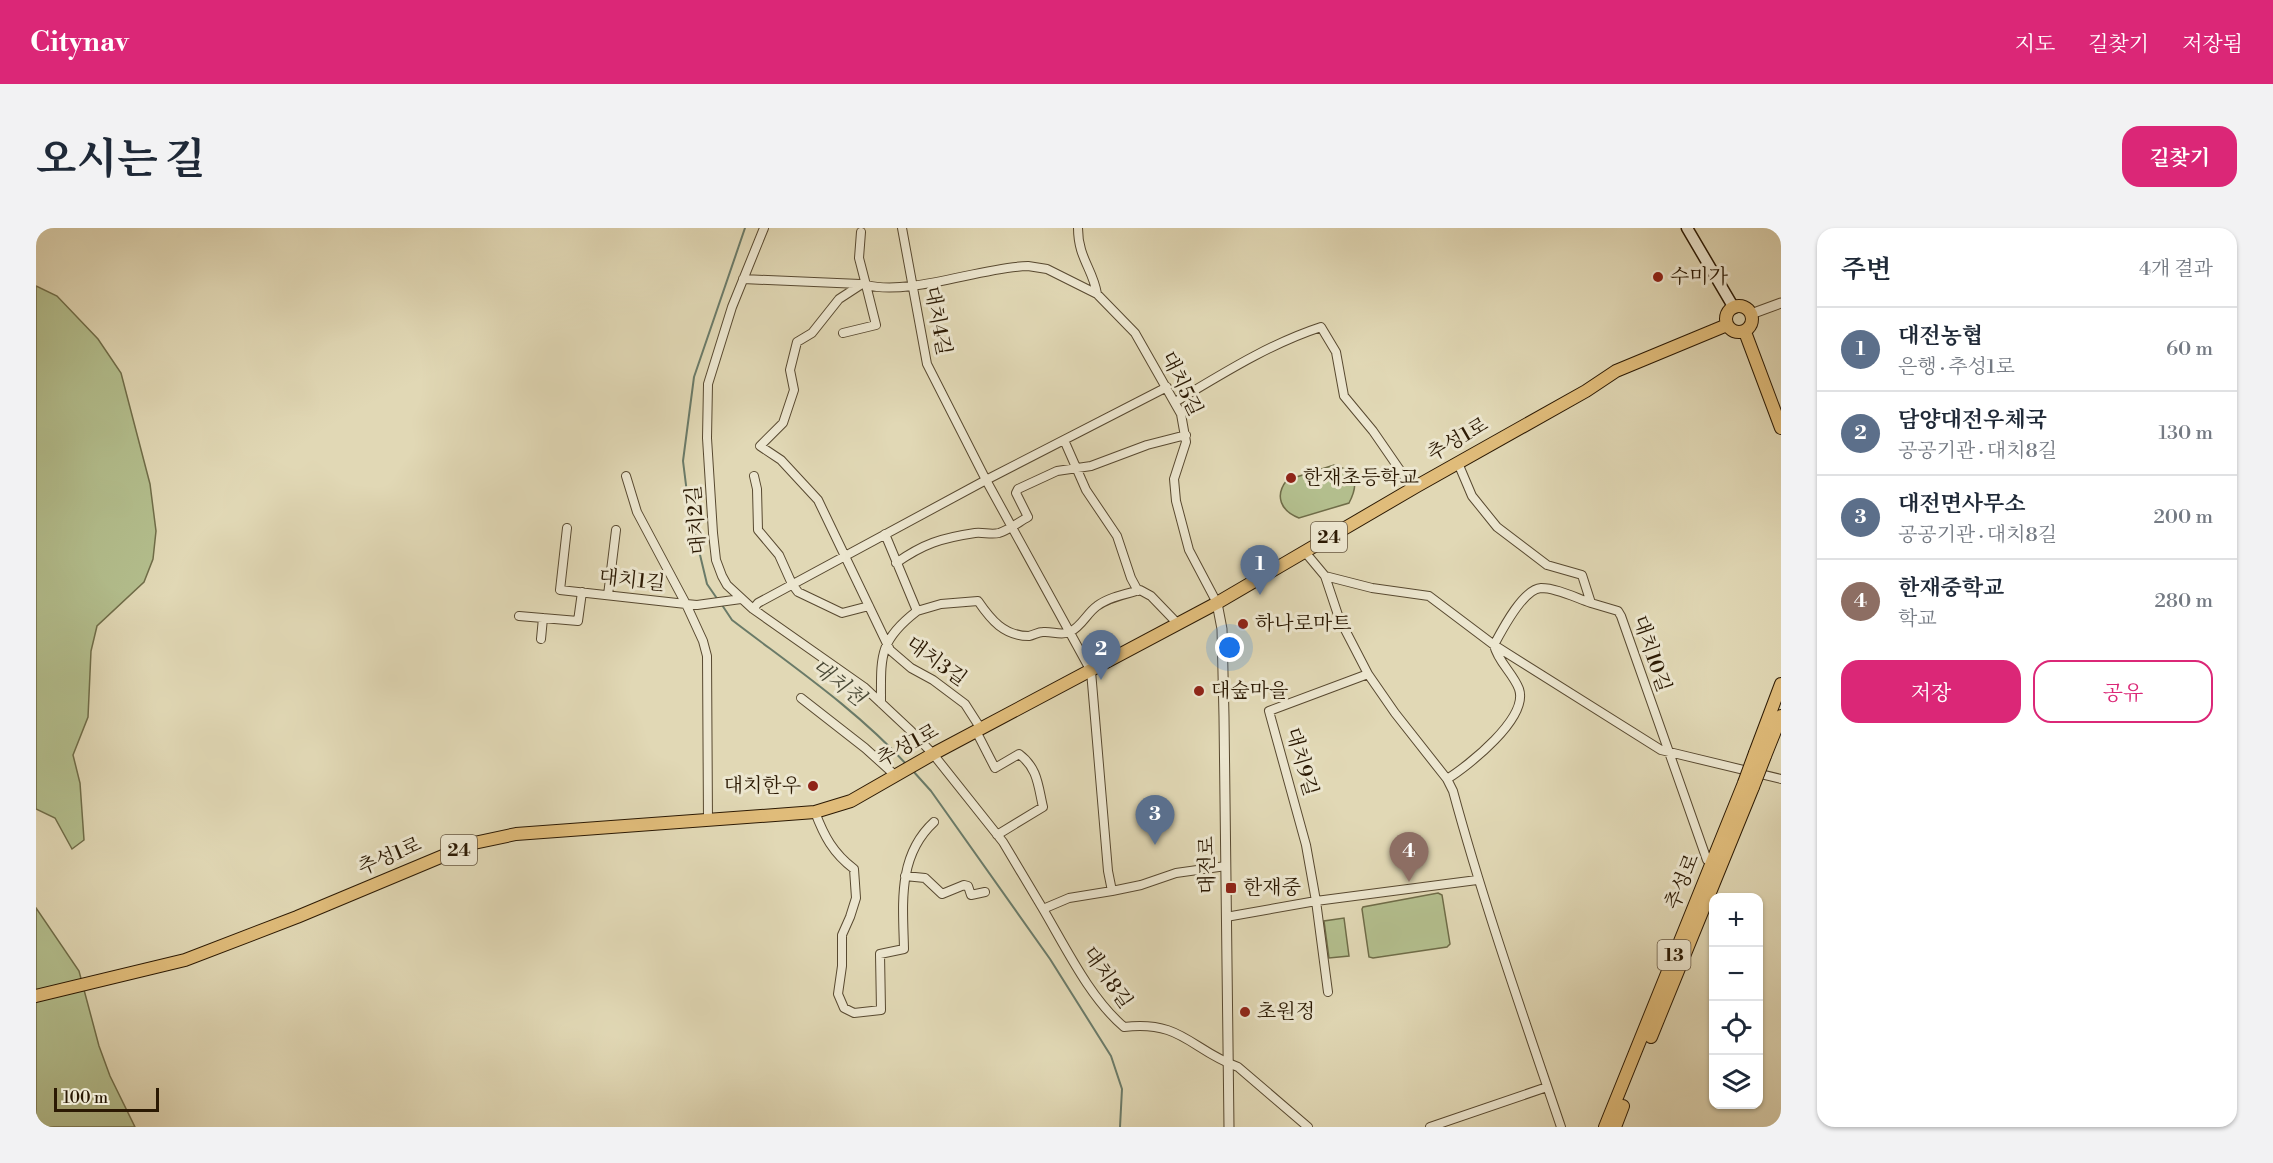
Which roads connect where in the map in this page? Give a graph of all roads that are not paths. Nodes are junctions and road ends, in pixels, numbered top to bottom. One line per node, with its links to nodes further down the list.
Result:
1 (764, 228): 6 (street, 대치2길)
2 (902, 228): 8 (street, 대치4길)
3 (1078, 228): 9 (street, 대치5길)
4 (1687, 228): 11 (main road)
5 (861, 232): 7 (street)
6 (743, 279): 7 (street); 39 (street, 대치2길)
7 (864, 285): 8 (street); 15 (street); 32 (street, 대치3길)
8 (913, 285): 9 (street); 25 (street, 대치4길)
9 (1097, 294): 16 (street, 대치5길)
10 (1781, 303): 12 (street)
11 (1734, 308): 12 (main road); 13 (main road)
12 (1751, 314): 14 (main road)
13 (1728, 325): 14 (main road); 21 (main road, 추성1로 / 24)
14 (1745, 332): 18 (main road)
15 (843, 333)
16 (1167, 387): 17 (street, 대치5길); 20 (street)
17 (1175, 402): 19 (street, 대치5길); 26 (street)
18 (1781, 428)
19 (1186, 435): 22 (street); 40 (street, 대치5길)
20 (1064, 440): 22 (street); 25 (street)
21 (1458, 463): 26 (main road, 추성1로 / 24); 41 (street)
22 (1075, 467): 27 (street); 36 (street)
23 (626, 476): 42 (street)
24 (754, 476): 35 (street)
25 (986, 480): 27 (street, 대치4길); 30 (street)
26 (1413, 489): 31 (main road, 추성1로 / 24)
27 (1011, 527): 33 (street); 49 (street, 대치4길)
28 (567, 528): 37 (street, 대치1길)
29 (616, 530): 38 (street)
30 (885, 534): 32 (street); 33 (street)
31 (1305, 552): 34 (street); 40 (main road, 추성1로 / 24)
32 (844, 555): 35 (street); 43 (street, 대치3길)
33 (896, 563): 45 (street)
34 (1325, 576): 52 (street); 54 (street)
35 (792, 584): 43 (street); 44 (street)
36 (1138, 591): 48 (street); 49 (street)
37 (582, 592): 38 (street, 대치1길); 47 (street)
38 (608, 595): 42 (street, 대치1길)
39 (741, 599): 42 (street); 44 (street, 대치2길)
40 (1217, 603): 48 (main road, 추성1로 / 24); 72 (street, 대전로)
41 (1591, 603): 52 (street, 대치10길); 60 (street, 대치10길)
42 (686, 604): 68 (street, 대치1길)
43 (869, 606): 51 (street, 대치3길)
44 (753, 609): 57 (street, 대치2길)
45 (917, 611): 49 (street); 51 (street)
46 (519, 616): 47 (street)
47 (543, 618): 50 (street)
48 (1178, 624): 53 (main road, 추성1로 / 24)
49 (1070, 632): 53 (street, 대치4길)
50 (541, 639)
51 (886, 642): 57 (street); 59 (street, 대치3길)
52 (1494, 645): 60 (street); 64 (street)
53 (1091, 671): 59 (main road, 추성1로 / 24); 75 (street)
54 (1368, 674): 64 (street); 77 (street, 대치9길)
55 (1781, 684): 62 (main road, 추성로 / 13)
56 (801, 698): 63 (street)
57 (881, 703): 61 (street, 대치2길)
58 (1781, 716): 62 (main road, 추성로 / 13)
59 (978, 730): 61 (main road, 추성1로 / 24); 70 (street, 대치3길)
60 (1670, 752): 65 (street); 71 (street, 대치10길)
61 (933, 754): 63 (main road, 추성1로 / 24); 70 (street, 대치8길)
62 (1760, 755): 66 (main road, 추성로 / 13, bridge)
63 (896, 776): 67 (main road, 추성1로 / 24)
64 (1446, 778): 74 (street)
65 (1781, 778)
66 (1749, 785): 88 (main road, 추성로 / 13); 89 (main road, 추성로 / 13)
67 (814, 812): 68 (main road, 추성1로 / 24); 73 (street)
68 (708, 821): 81 (main road, 추성1로 / 24)
69 (934, 822): 73 (street)
70 (997, 835): 78 (street, 대치8길)
71 (1707, 860)
72 (1226, 866): 75 (street); 79 (street, 대전로)
73 (905, 876): 76 (street)
74 (1477, 880): 77 (street); 83 (street)
75 (1112, 891): 78 (street)
76 (985, 892)
77 (1316, 901): 79 (street); 80 (street)
78 (1043, 909): 82 (street, 대치8길)
79 (1226, 917): 82 (street, 대전로)
80 (1328, 992)
81 (36, 996)
82 (1228, 1063): 84 (street, 대전로); 85 (street, 대치8길)
83 (1547, 1087): 86 (street); 87 (street)
84 (1229, 1127)
85 (1308, 1127)
86 (1431, 1127)
87 (1561, 1127)
88 (1605, 1127)
89 (1615, 1127)

